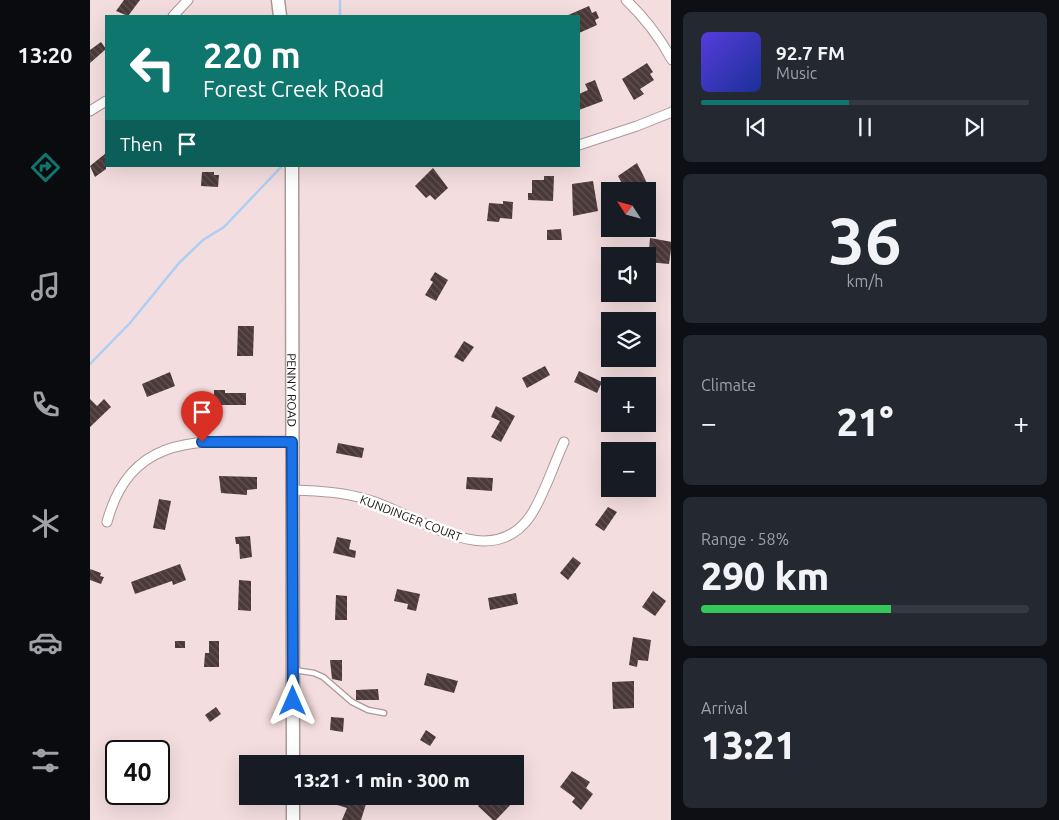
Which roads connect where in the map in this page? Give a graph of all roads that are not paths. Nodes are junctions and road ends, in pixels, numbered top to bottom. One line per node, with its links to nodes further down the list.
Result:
1 (188, 0): 4 (street)
2 (278, 0): 5 (street)
3 (626, 0): 6 (street)
4 (174, 15)
5 (280, 15)
6 (671, 58)
7 (105, 102): 8 (street)
8 (90, 111)
9 (671, 112): 10 (street)
10 (580, 145)
11 (292, 167): 12 (street, PENNY ROAD)
12 (292, 442): 14 (street, PENNY ROAD); 15 (street)
13 (564, 442): 14 (street, KUNDINGER COURT)
14 (293, 490): 16 (street, PENNY ROAD)
15 (107, 522)
16 (293, 670): 17 (lane); 18 (street, PENNY ROAD)
17 (384, 713)
18 (293, 755)
19 (293, 805): 20 (street)
20 (293, 820)

